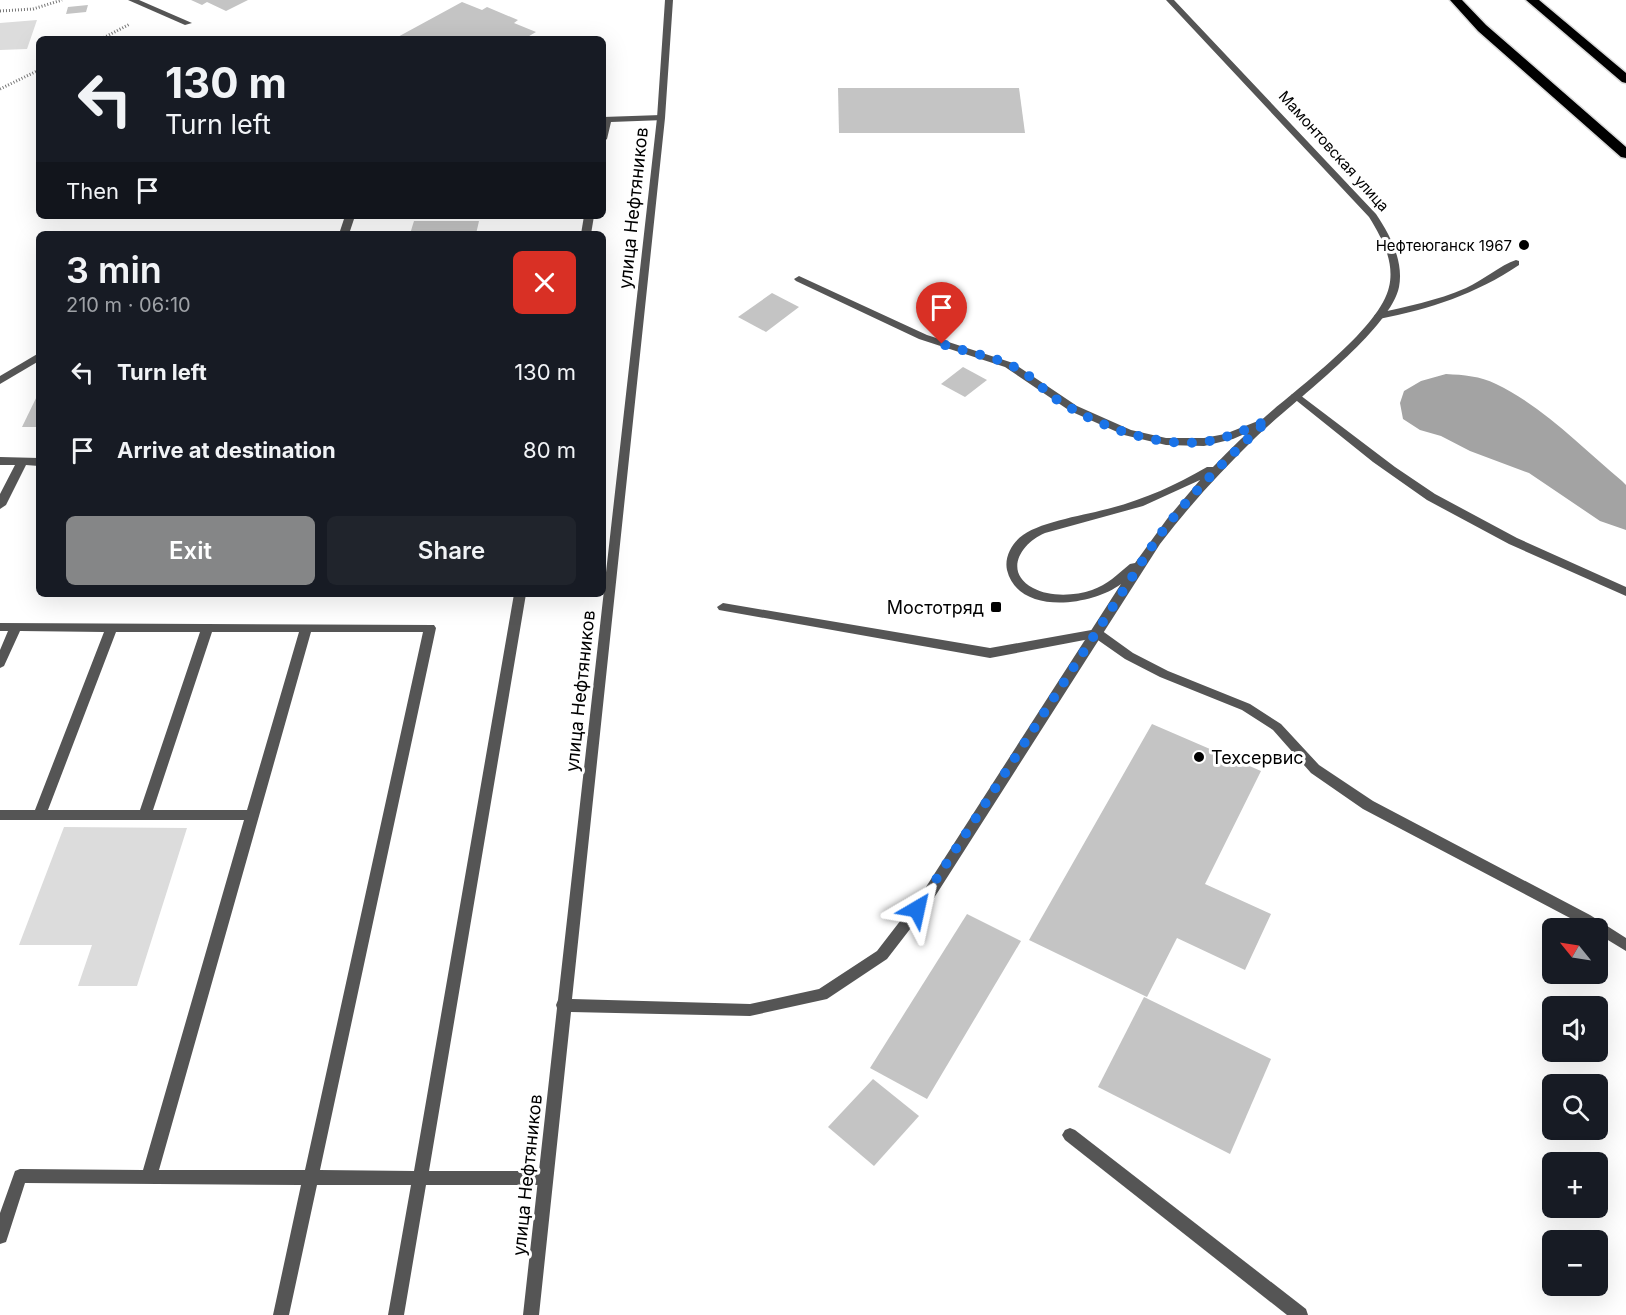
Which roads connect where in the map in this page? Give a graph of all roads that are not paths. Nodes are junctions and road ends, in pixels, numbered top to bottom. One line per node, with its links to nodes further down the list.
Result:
1 (132, 0): 6 (street)
2 (669, 0): 8 (street, улица Нефтяников)
3 (1170, 0): 13 (street, Мамонтовская улица)
4 (1456, 0): 10 (highway)
5 (1532, 0): 7 (highway)
6 (188, 23)
7 (1626, 79)
8 (661, 118): 9 (street); 24 (street, улица Нефтяников)
9 (606, 120)
10 (1626, 154)
11 (1516, 264): 13 (street)
12 (799, 279): 17 (street)
13 (1379, 316): 16 (street, Мамонтовская улица)
14 (36, 358): 15 (street)
15 (0, 381)
16 (1296, 395): 17 (street, Мамонтовская улица); 25 (street)
17 (1268, 420): 21 (street, Мамонтовская улица)
18 (0, 461): 19 (street)
19 (22, 462): 20 (street); 22 (street)
20 (36, 462)
21 (1220, 465): 23 (street, Мамонтовская улица); 23 (street, Мамонтовская улица)
22 (0, 505)
23 (1142, 561): 34 (street, Мамонтовская улица)
24 (607, 574)
25 (1626, 592)
26 (519, 597): 45 (street)
27 (605, 597): 41 (street, улица Нефтяников)
28 (723, 607): 34 (street)
29 (0, 627): 30 (street)
30 (16, 627): 31 (street); 35 (street)
31 (112, 627): 32 (street); 37 (street)
32 (208, 627): 33 (street); 38 (street)
33 (306, 628): 39 (street); 44 (street)
34 (1097, 633): 40 (street); 41 (street, Мамонтовская улица)
35 (0, 663)
36 (0, 815): 37 (street)
37 (39, 815): 38 (street)
38 (145, 815): 39 (street)
39 (252, 815): 43 (street)
40 (1626, 945)
41 (563, 1005): 46 (street, улица Нефтяников)
42 (1070, 1135): 51 (street)
43 (148, 1177): 44 (street); 47 (street)
44 (311, 1177): 45 (street); 48 (street)
45 (420, 1178): 46 (street); 49 (street)
46 (545, 1178): 50 (street, улица Нефтяников)
47 (0, 1236)
48 (281, 1315)
49 (396, 1315)
50 (531, 1315)
51 (1300, 1315)

